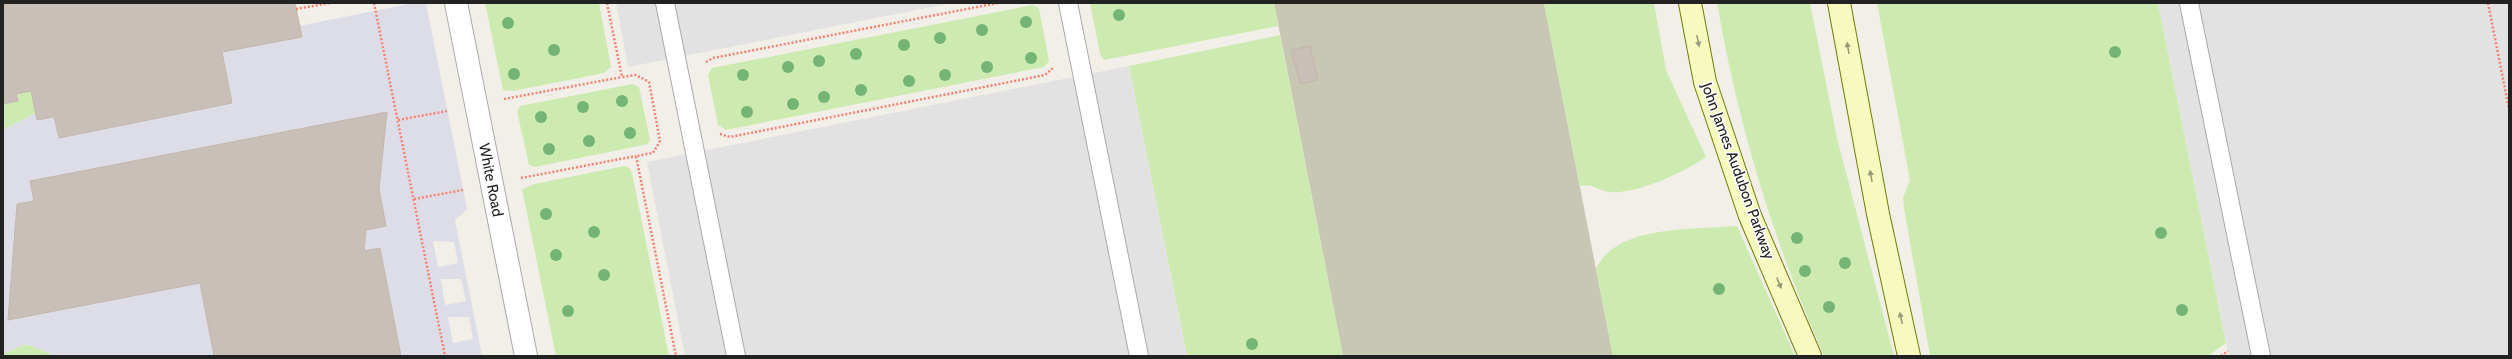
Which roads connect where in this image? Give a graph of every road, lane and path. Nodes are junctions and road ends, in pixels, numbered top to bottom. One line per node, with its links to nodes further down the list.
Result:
1 (330, 3): 12 (path)
2 (374, 3): 18 (path)
3 (456, 3): 16 (street, White Road)
4 (607, 3): 15 (path)
5 (665, 3): 27 (lane)
6 (998, 3): 14 (path)
7 (1068, 3): 28 (lane)
8 (1690, 3): 29 (main road, John James Audubon Parkway, one-way to 29)
9 (1839, 3): 30 (main road, one-way to 9)
10 (2189, 3): 32 (lane)
11 (2488, 3): 17 (path)
12 (296, 10)
13 (1054, 63): 19 (path)
14 (703, 68)
15 (622, 77): 16 (path); 20 (path)
16 (477, 105): 18 (path); 21 (street, White Road)
17 (2509, 108)
18 (398, 120): 22 (path)
19 (717, 132)
20 (636, 156): 21 (path); 26 (path)
21 (492, 184): 22 (path); 25 (street, White Road)
22 (414, 199): 24 (path)
23 (2228, 352): 31 (path)
24 (445, 356)
25 (526, 356)
26 (676, 356)
27 (736, 356)
28 (1139, 356)
29 (1810, 356)
30 (1909, 356)
31 (2221, 356)
32 (2261, 356)

